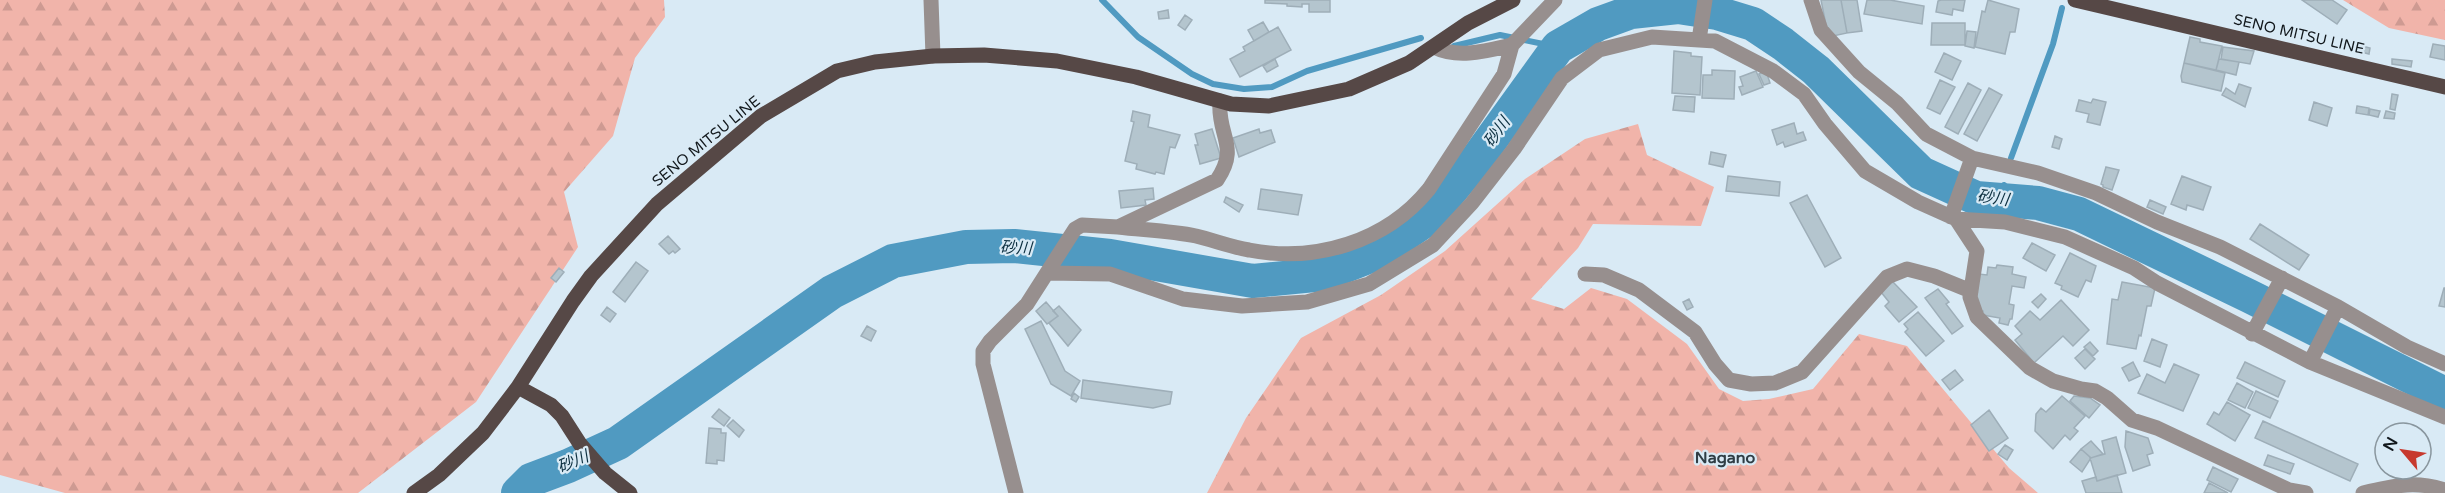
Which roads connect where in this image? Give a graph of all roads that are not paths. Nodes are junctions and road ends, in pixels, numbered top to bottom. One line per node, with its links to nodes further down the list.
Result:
1 (931, 0): 10 (street)
2 (1513, 0): 9 (main road, SENO MITSU LINE)
3 (1555, 0): 8 (street)
4 (1705, 0): 7 (street)
5 (1811, 0): 13 (street)
6 (2075, 0): 11 (main road, SENO MITSU LINE)
7 (1699, 40): 14 (street); 16 (street)
8 (1512, 45): 9 (street); 15 (street)
9 (1434, 47): 12 (main road, SENO MITSU LINE)
10 (933, 56): 12 (main road, SENO MITSU LINE); 24 (main road, SENO MITSU LINE)
11 (2445, 87)
12 (1220, 100): 15 (street)
13 (1972, 158): 14 (street); 18 (street)
14 (1954, 218): 19 (street); 21 (street)
15 (1119, 228): 16 (street)
16 (1048, 273): 29 (street)
17 (1585, 274): 19 (street)
18 (2282, 278): 20 (street); 21 (street)
19 (1971, 291): 30 (street)
20 (2338, 306): 22 (street); 23 (street)
21 (2252, 334): 22 (street)
22 (2310, 362): 25 (street)
23 (2445, 364)
24 (518, 387): 27 (main road, SENO MITSU LINE); 28 (main road)
25 (2445, 417)
26 (2445, 490): 31 (street)
27 (414, 493)
28 (630, 493)
29 (1016, 493)
30 (2306, 493)
31 (2363, 493)

